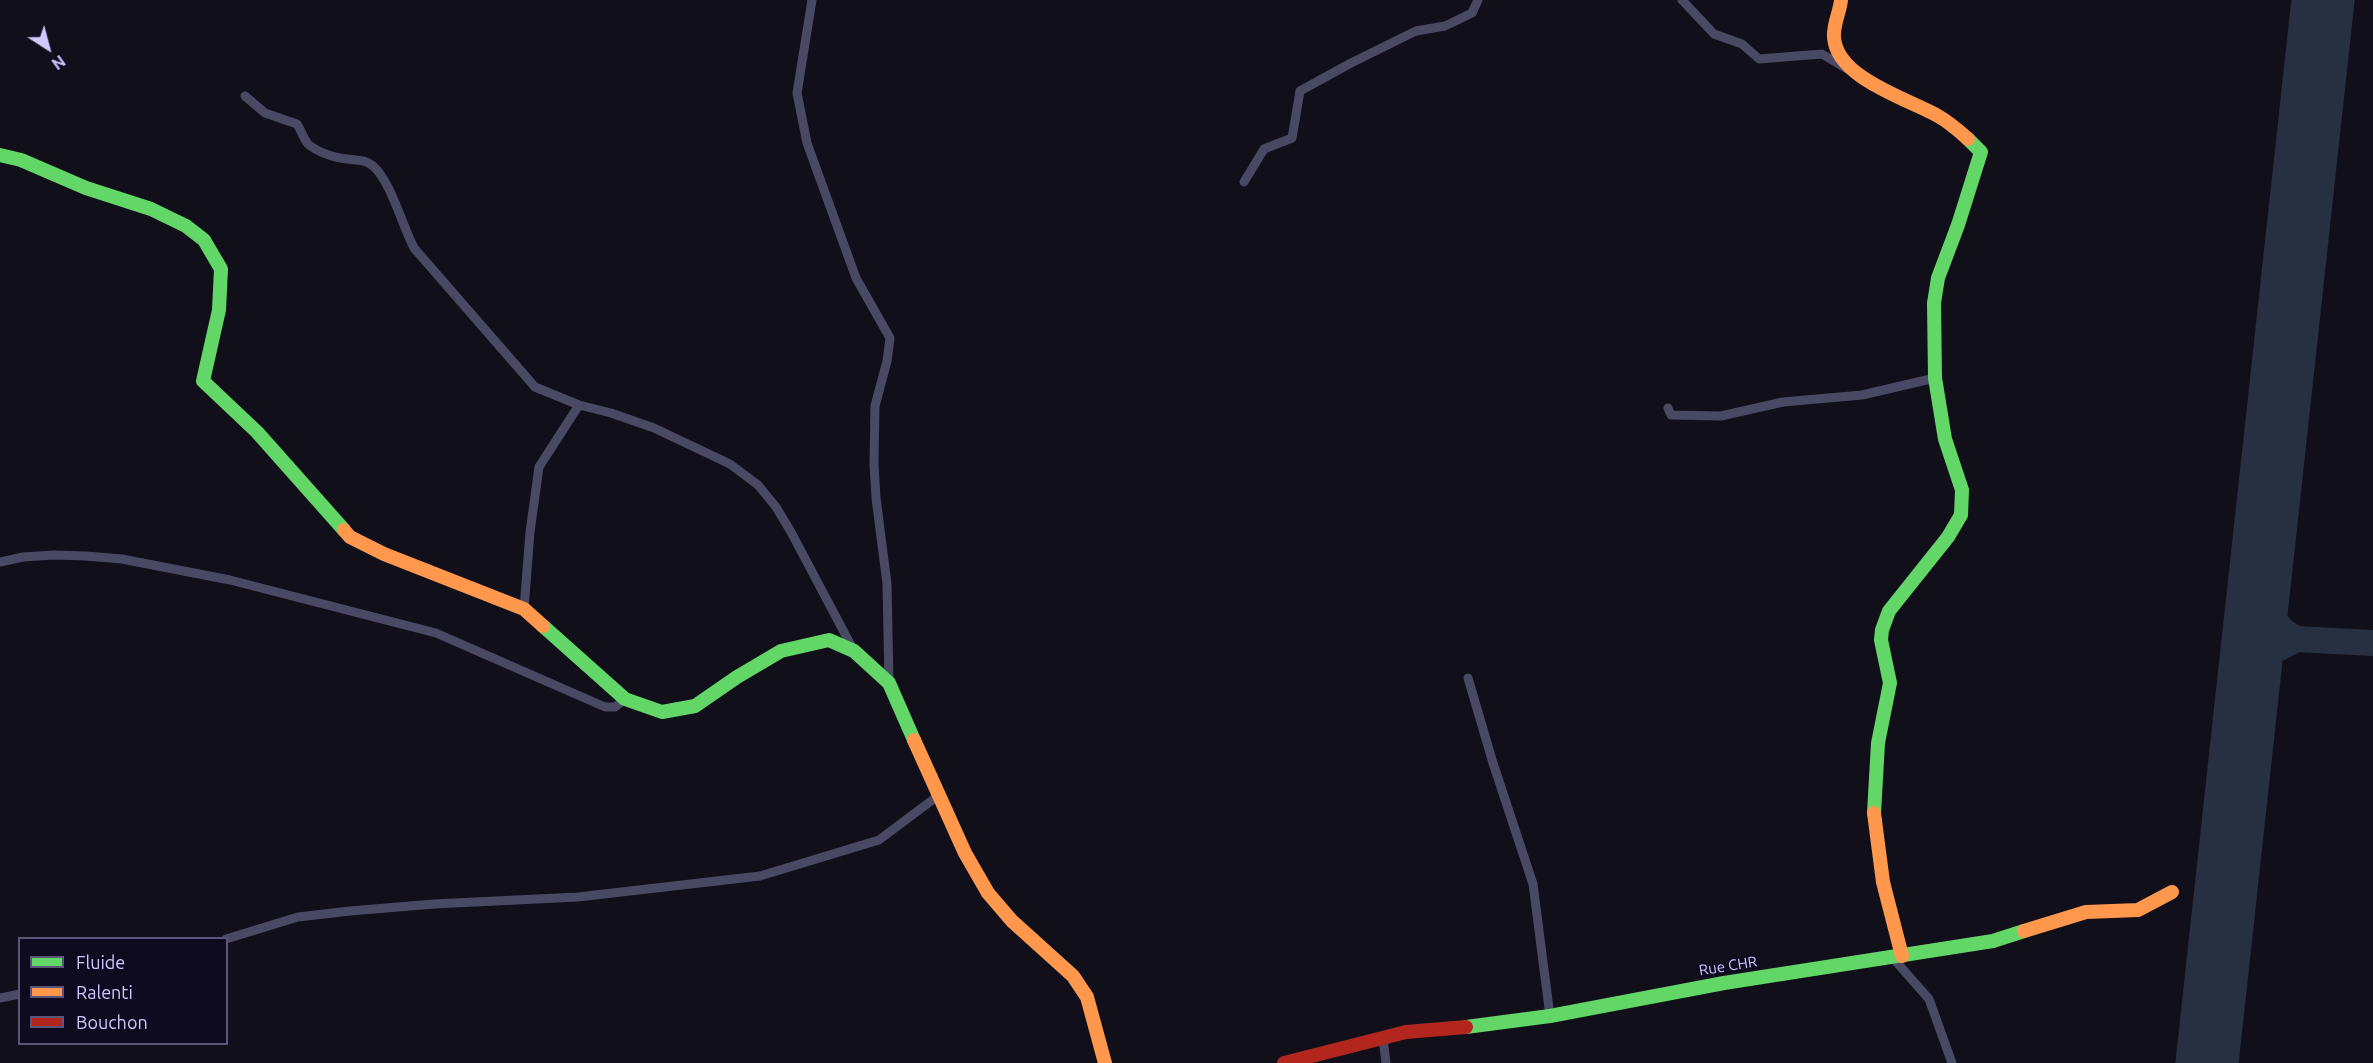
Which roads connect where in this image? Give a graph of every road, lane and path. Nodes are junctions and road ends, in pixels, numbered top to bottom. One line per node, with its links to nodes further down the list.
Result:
1 (812, 0): 16 (street)
2 (1478, 0): 8 (street)
3 (1682, 0): 5 (street)
4 (1841, 0): 5 (street)
5 (1852, 71): 9 (street)
6 (245, 96): 10 (street)
7 (0, 155): 13 (street)
8 (1244, 182)
9 (1935, 378): 11 (street); 21 (street)
10 (579, 405): 13 (street); 14 (street)
11 (1668, 408)
12 (0, 562): 17 (street)
13 (524, 609): 17 (street)
14 (854, 651): 16 (street); 17 (street)
15 (1468, 678): 24 (street)
16 (889, 683): 18 (street)
17 (625, 699)
18 (939, 795): 20 (street); 26 (street)
19 (2172, 892): 21 (street, Rue CHR)
20 (228, 938)
21 (1897, 957): 24 (street, Rue CHR); 29 (street)
22 (18, 994): 23 (street)
23 (0, 998)
24 (1551, 1016): 25 (street, Rue CHR)
25 (1383, 1038): 27 (street, Rue CHR); 28 (street)
26 (1106, 1063)
27 (1284, 1063)
28 (1386, 1063)
29 (1952, 1063)

